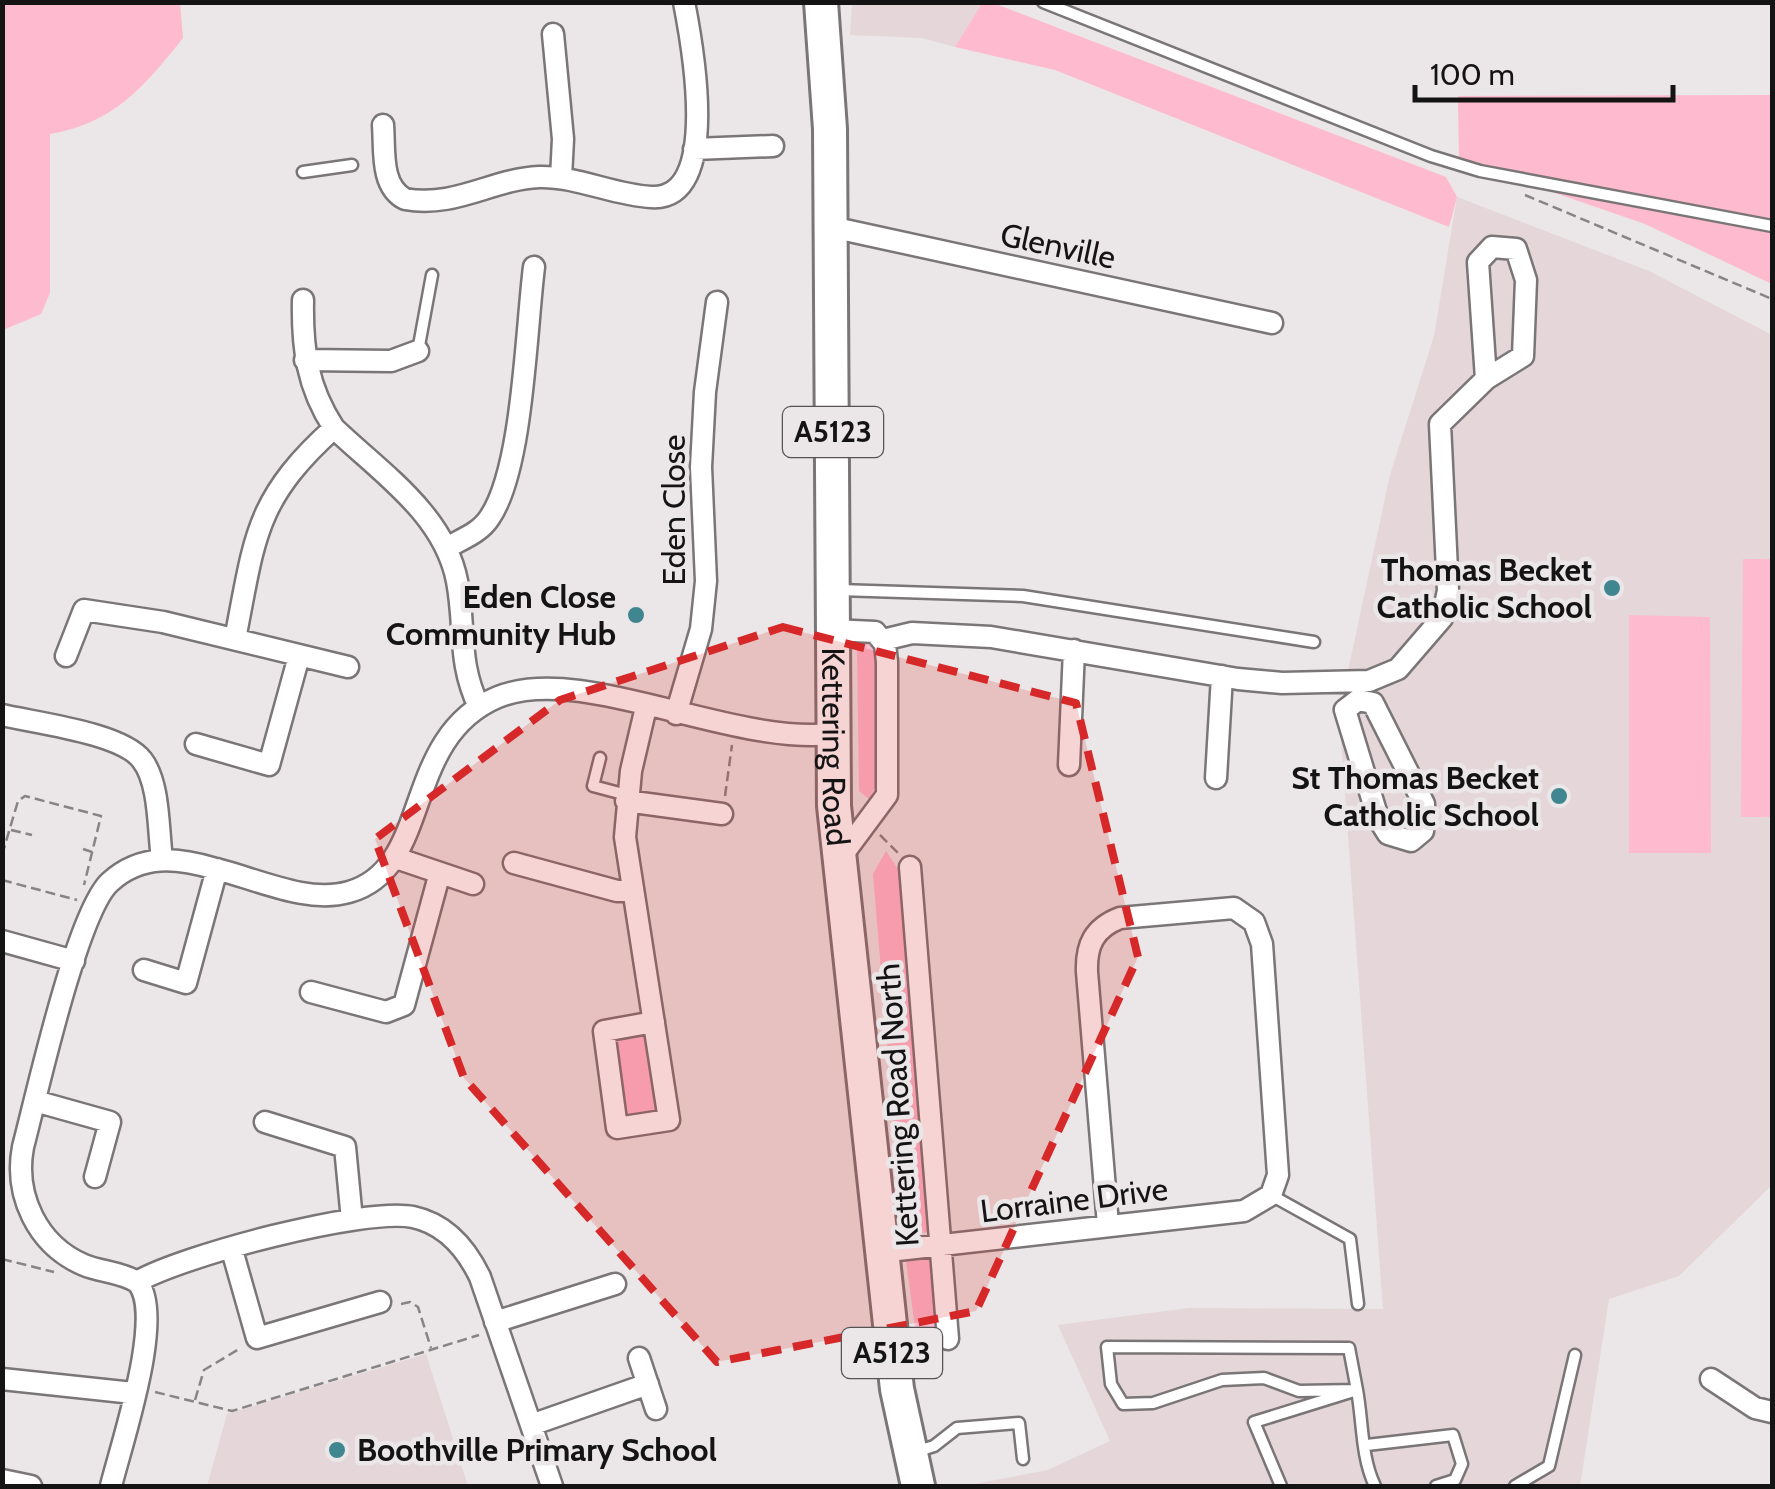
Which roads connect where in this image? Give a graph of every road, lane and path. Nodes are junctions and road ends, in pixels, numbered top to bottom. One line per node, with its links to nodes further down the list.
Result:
1 (684, 2): 7 (street)
2 (821, 2): 12 (main road, Kettering Road / A5123)
3 (1043, 2): 11 (lane)
4 (552, 34): 10 (street)
5 (383, 125): 10 (street)
6 (774, 146): 7 (street)
7 (694, 149): 10 (street)
8 (352, 166): 9 (lane)
9 (303, 172)
10 (561, 178)
11 (1772, 226)
12 (831, 227): 17 (street, Glenville); 23 (main road, Kettering Road / A5123)
13 (534, 267): 22 (street)
14 (432, 275): 18 (lane)
15 (303, 300): 19 (street)
16 (717, 302): 36 (street, Eden Close)
17 (1272, 323)
18 (418, 350): 19 (street)
19 (305, 360): 21 (street)
20 (1486, 379): 20 (street); 33 (street)
21 (334, 428): 22 (street); 25 (street)
22 (446, 548): 34 (street)
23 (832, 590): 24 (main road, Kettering Road / A5123); 27 (lane)
24 (832, 630): 26 (street); 39 (main road, Kettering Road / A5123)
25 (235, 640): 29 (street); 30 (street)
26 (883, 640): 28 (street); 47 (street)
27 (1314, 642)
28 (1074, 650): 32 (street); 42 (street)
29 (66, 656)
30 (299, 656): 31 (street); 40 (street)
31 (348, 667)
32 (1222, 676): 33 (street); 43 (street)
33 (1359, 688): 33 (street)
34 (479, 707): 35 (street); 54 (street)
35 (646, 708): 36 (street); 44 (street)
36 (676, 714): 38 (street)
37 (2, 715): 53 (street)
38 (734, 728): 39 (street); 46 (path)
39 (832, 734): 45 (main road, Kettering Road / A5123)
40 (196, 744)
41 (600, 758): 44 (lane)
42 (1069, 765)
43 (1216, 778)
44 (627, 798): 46 (street); 63 (street)
45 (834, 806): 47 (street); 55 (main road, Kettering Road / A5123)
46 (722, 814)
47 (875, 814): 55 (street); 57 (path)
48 (10, 829): 49 (path); 51 (path); 52 (path)
49 (32, 835)
50 (82, 850): 51 (path)
51 (94, 853): 62 (path)
52 (2, 855)
53 (162, 858): 58 (street); 66 (street)
54 (396, 858): 58 (street); 59 (street)
55 (838, 861): 79 (main road, Kettering Road / A5123)
56 (514, 863): 63 (street)
57 (910, 866): 77 (street, Kettering Road North)
58 (217, 869): 67 (street)
59 (439, 876): 61 (street); 68 (street)
60 (2, 880): 64 (path)
61 (473, 884)
62 (84, 885)
63 (632, 891): 69 (street)
64 (79, 901)
65 (2, 941): 66 (street)
66 (74, 962): 70 (street)
67 (144, 970)
68 (310, 992)
69 (654, 1022): 69 (street)
70 (35, 1101): 72 (street); 73 (street)
71 (265, 1122): 75 (street)
72 (11, 1158): 81 (street)
73 (95, 1177)
74 (1271, 1195): 76 (street, Lorraine Drive); 76 (street); 85 (lane)
75 (352, 1220): 78 (street); 86 (street)
76 (1108, 1225): 77 (street, Lorraine Drive)
77 (938, 1246): 79 (street, Lorraine Drive); 88 (street, Kettering Road North)
78 (232, 1250): 82 (street); 87 (street)
79 (880, 1252): 102 (main road, Kettering Road / A5123)
80 (2, 1259): 81 (path)
81 (93, 1268): 82 (street)
82 (137, 1282): 95 (street)
83 (615, 1284): 86 (street)
84 (380, 1302): 87 (street); 89 (path)
85 (1358, 1304)
86 (496, 1326): 89 (path); 100 (street)
87 (257, 1338): 97 (path)
88 (948, 1339)
89 (431, 1350): 97 (path)
90 (1575, 1355): 112 (lane)
91 (639, 1358): 94 (street)
92 (2, 1379): 95 (street)
93 (1711, 1379): 99 (street)
94 (648, 1384): 98 (street); 100 (street)
95 (134, 1390): 97 (path); 106 (street)
96 (1356, 1390): 96 (lane); 101 (lane); 109 (lane)
97 (194, 1402)
98 (656, 1409)
99 (1772, 1412)
100 (530, 1425): 107 (street)
101 (1367, 1444): 110 (lane); 111 (lane)
102 (909, 1454): 103 (lane); 108 (main road, Kettering Road / A5123)
103 (1023, 1460)
104 (2, 1480): 105 (street)
105 (31, 1486)
106 (110, 1486)
107 (552, 1486)
108 (918, 1486)
109 (1281, 1486)
110 (1376, 1486)
111 (1436, 1486)
112 (1515, 1486)

